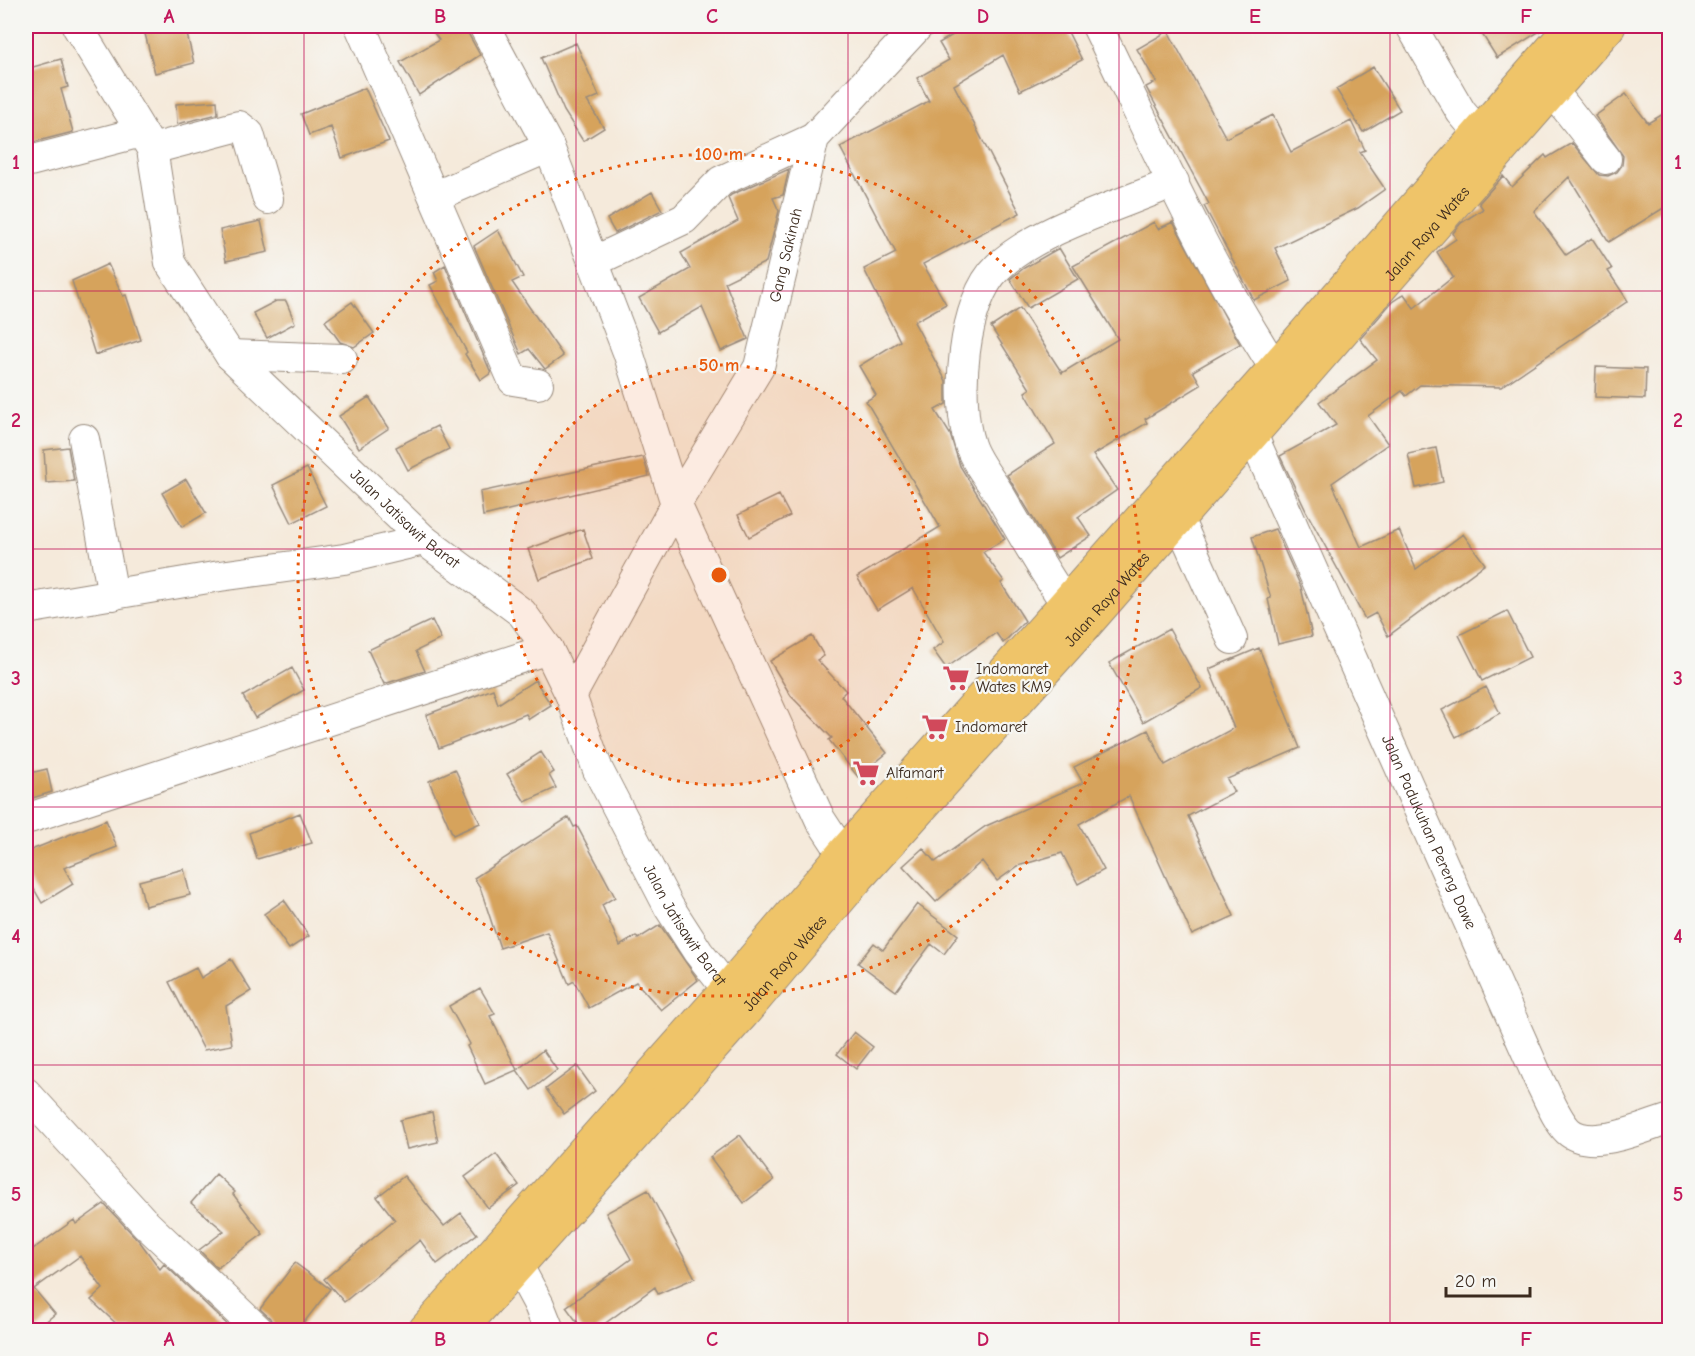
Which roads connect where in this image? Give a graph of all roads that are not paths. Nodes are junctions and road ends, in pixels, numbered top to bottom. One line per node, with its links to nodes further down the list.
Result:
1 (77, 26): 12 (street, Jalan Jatisawit Barat)
2 (360, 26): 17 (street)
3 (484, 26): 13 (street)
4 (918, 26): 11 (street, Gang Sakinah)
5 (1097, 26): 16 (street)
6 (1411, 26): 10 (street)
7 (1572, 26): 10 (highway, Jalan Raya Wates)
8 (1609, 26): 9 (highway, Jalan Raya Wates)
9 (1552, 90): 14 (street); 24 (highway, Jalan Raya Wates)
10 (1478, 132): 22 (highway, Jalan Raya Wates)
11 (814, 138): 19 (street); 26 (street, Gang Sakinah)
12 (147, 140): 15 (street); 18 (street); 20 (street, Jalan Jatisawit Barat)
13 (549, 147): 17 (street); 19 (street)
14 (1606, 159)
15 (26, 162)
16 (1174, 183): 22 (street); 30 (street)
17 (436, 196): 23 (street)
18 (268, 199)
19 (593, 262): 26 (street)
20 (230, 356): 21 (street); 28 (street, Jalan Jatisawit Barat)
21 (342, 359)
22 (1275, 368): 30 (highway, Jalan Raya Wates)
23 (538, 384)
24 (1251, 432): 27 (highway, Jalan Raya Wates); 39 (street, Jalan Padukuhan Pereng Dawe)
25 (84, 439): 29 (street)
26 (676, 504): 34 (street, Gang Sakinah); 36 (street)
27 (1177, 516): 32 (street); 37 (highway, Jalan Raya Wates)
28 (424, 540): 29 (street); 33 (street, Jalan Jatisawit Barat)
29 (113, 595): 31 (street)
30 (1067, 605): 36 (highway, Jalan Raya Wates)
31 (26, 609)
32 (1232, 639)
33 (548, 649): 34 (street, Jalan Jatisawit Barat); 35 (street)
34 (571, 696): 37 (street, Jalan Jatisawit Barat)
35 (26, 819)
36 (843, 854): 37 (highway, Jalan Raya Wates)
37 (738, 998): 40 (highway, Jalan Raya Wates); 42 (highway, Jalan Raya Wates)
38 (26, 1093): 41 (street)
39 (1670, 1119)
40 (517, 1264): 43 (highway, Jalan Raya Wates); 44 (street)
41 (258, 1330)
42 (425, 1330)
43 (460, 1330)
44 (549, 1330)

